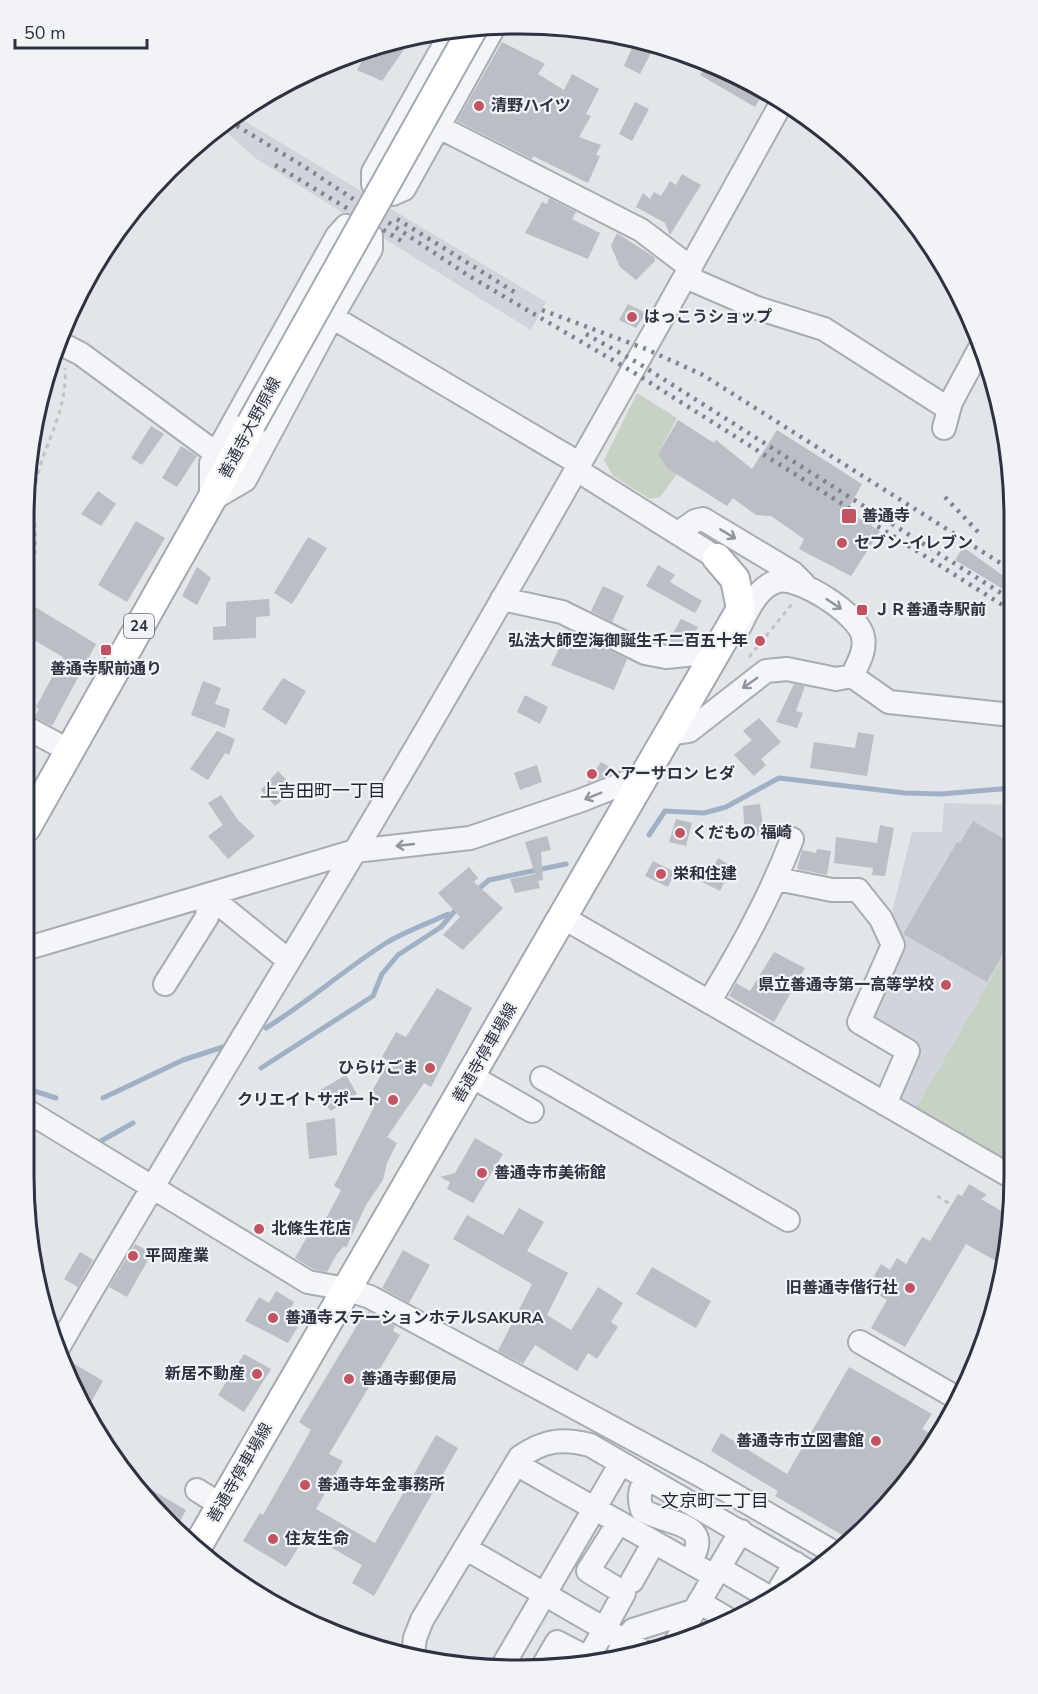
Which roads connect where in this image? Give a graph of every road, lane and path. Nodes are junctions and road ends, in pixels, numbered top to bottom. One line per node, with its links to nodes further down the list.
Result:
1 (489, 36): 5 (street)
2 (466, 38): 15 (main road, 善通寺大野原線 / 24, bridge)
3 (447, 40): 5 (street)
4 (778, 110): 6 (street)
5 (437, 126): 6 (street)
6 (688, 272): 9 (street); 12 (street)
7 (332, 317): 11 (street); 12 (street); 15 (street)
8 (66, 347): 11 (street)
9 (976, 357)
10 (62, 358): 13 (path)
11 (217, 454): 15 (street)
12 (578, 467): 16 (street); 20 (street)
13 (36, 486)
14 (36, 500): 17 (path)
15 (211, 500): 29 (main road, 善通寺大野原線 / 24)
16 (678, 533): 18 (street); 19 (street, one-way to 19)
17 (35, 555)
18 (717, 558): 21 (main road, 善通寺停車場線)
19 (799, 594): 21 (street); 22 (path); 23 (street, one-way to 23)
20 (502, 599): 21 (street); 33 (street)
21 (721, 645): 24 (main road, 善通寺停車場線)
22 (748, 658)
23 (852, 676): 25 (street, one-way to 25); 26 (street)
24 (696, 688): 25 (street); 28 (main road, 善通寺停車場線)
25 (722, 705): 28 (street)
26 (1004, 714)
27 (35, 732): 29 (street)
28 (670, 734): 30 (main road, 善通寺停車場線)
29 (69, 750): 31 (main road, 善通寺大野原線 / 24)
30 (647, 774): 33 (street, one-way to 33); 36 (main road, 善通寺停車場線)
31 (35, 812)
32 (792, 839): 34 (street)
33 (355, 851): 35 (street); 38 (street)
34 (777, 879): 40 (street); 43 (street)
35 (208, 897): 37 (street); 38 (street); 39 (street)
36 (564, 918): 40 (street); 41 (main road, 善通寺停車場線)
37 (35, 946)
38 (288, 960): 47 (street)
39 (165, 984)
40 (709, 1002): 43 (street)
41 (471, 1076): 44 (street); 51 (main road, 善通寺停車場線)
42 (542, 1078): 50 (street)
43 (885, 1104): 46 (street)
44 (532, 1111)
45 (35, 1116): 47 (street)
46 (1004, 1173)
47 (151, 1185): 51 (street); 52 (street)
48 (937, 1196): 49 (path)
49 (949, 1204)
50 (789, 1220)
51 (346, 1288): 61 (main road, 善通寺停車場線); 64 (street)
52 (63, 1339)
53 (860, 1342): 54 (street)
54 (951, 1394)
55 (621, 1463): 56 (street); 57 (street); 58 (street)
56 (516, 1464): 58 (street); 63 (street)
57 (648, 1478): 60 (street); 65 (street)
58 (595, 1508): 59 (street); 70 (street)
59 (619, 1522): 62 (street); 73 (street)
60 (741, 1531): 66 (street); 67 (street)
61 (201, 1540)
62 (654, 1542): 65 (street); 68 (street)
63 (465, 1548): 70 (street); 77 (street)
64 (827, 1548)
65 (690, 1562): 67 (street)
66 (803, 1568)
67 (716, 1572): 69 (street); 71 (street)
68 (632, 1581)
69 (763, 1594)
70 (545, 1595): 73 (street); 81 (street)
71 (696, 1606): 72 (street); 74 (street); 76 (street)
72 (720, 1616)
73 (604, 1629): 75 (street); 78 (street)
74 (682, 1631)
75 (627, 1647)
76 (628, 1647)
77 (414, 1648)
78 (590, 1654)
79 (582, 1655): 80 (street)
80 (548, 1658)
81 (506, 1660)

